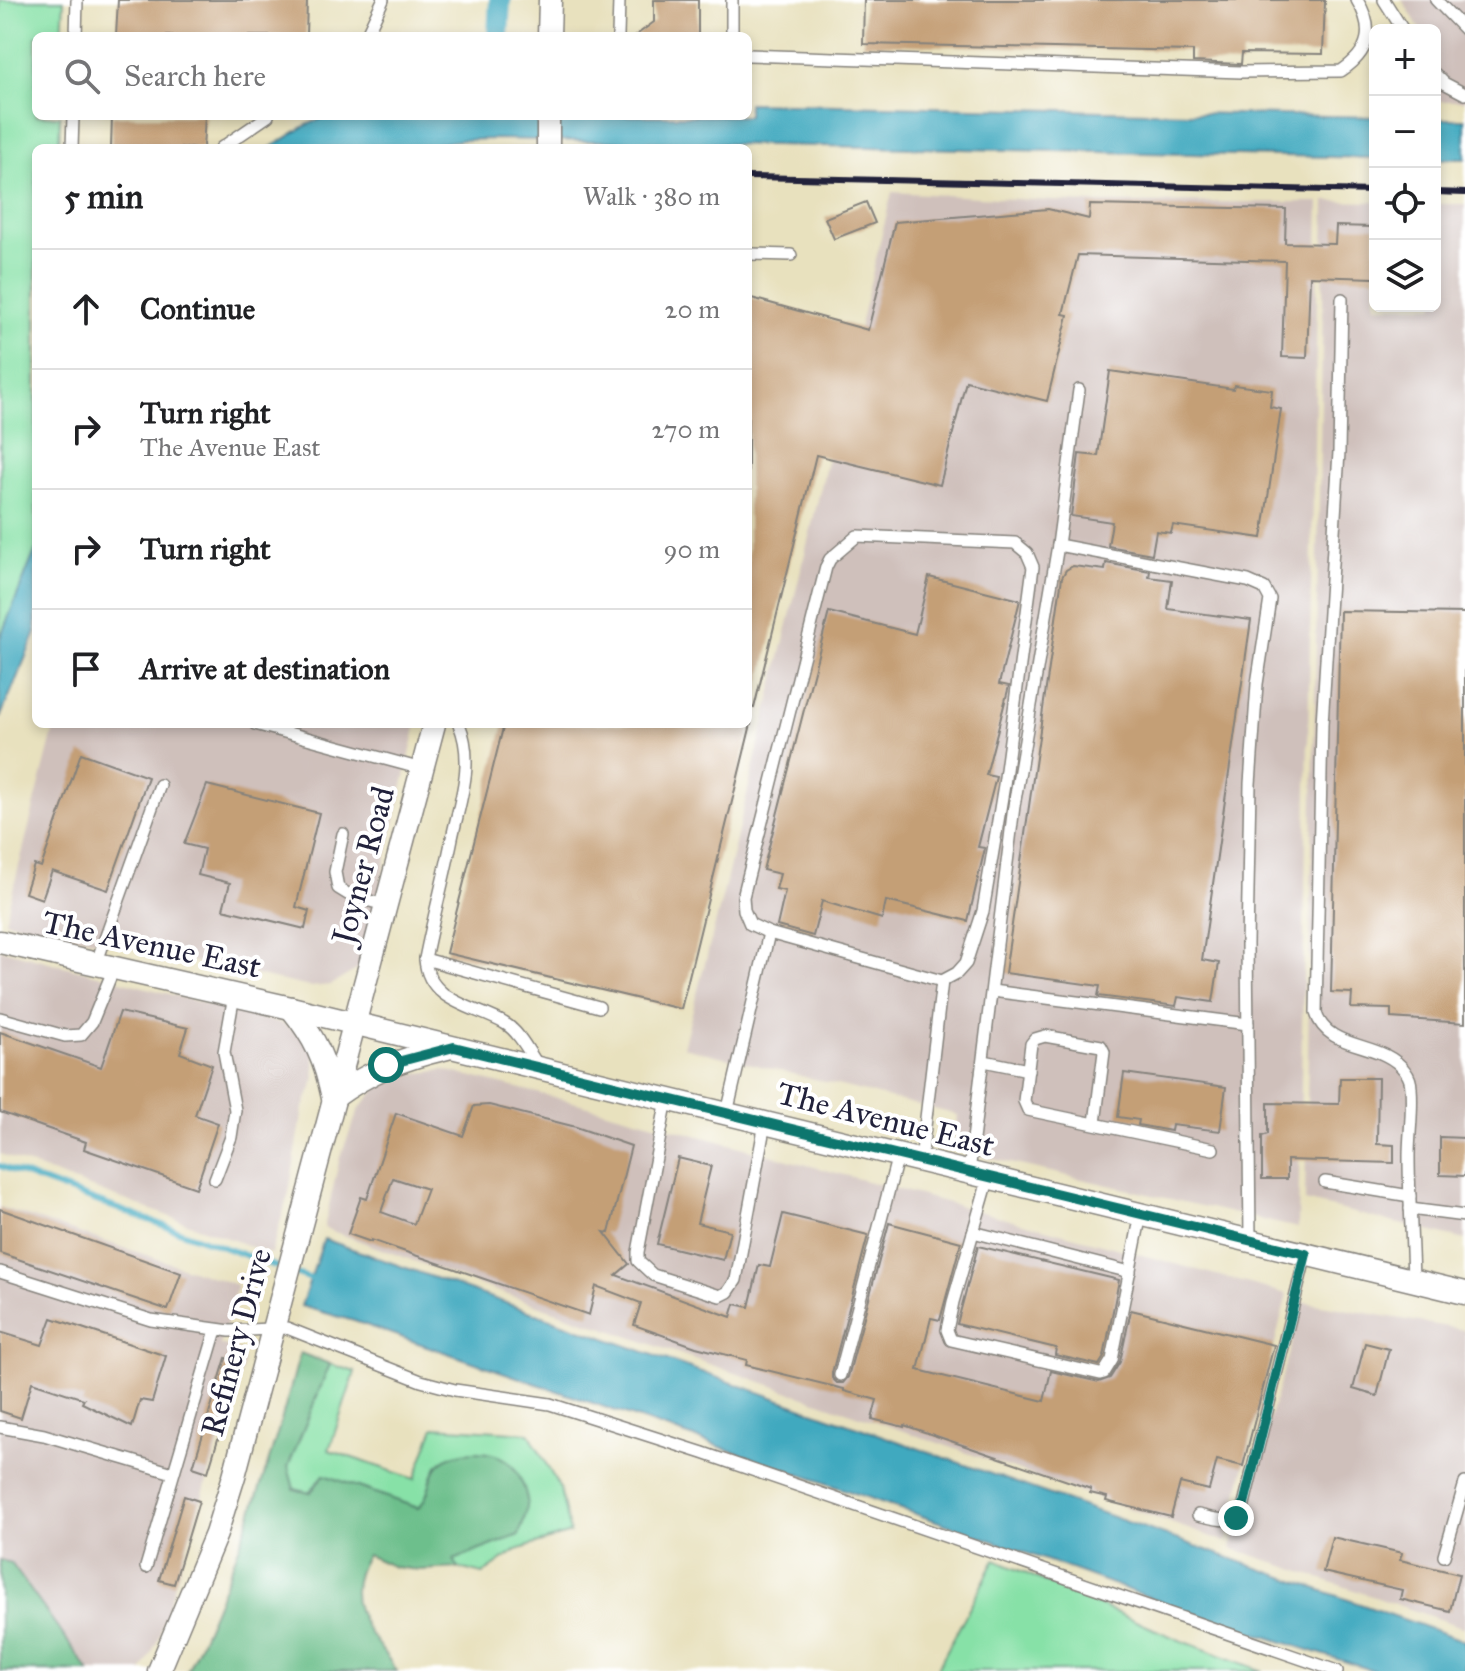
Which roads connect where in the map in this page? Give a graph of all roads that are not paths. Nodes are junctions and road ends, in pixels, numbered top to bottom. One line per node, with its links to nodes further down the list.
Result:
1 (77, 0): 11 (lane)
2 (383, 0): 12 (lane)
3 (550, 0): 13 (street)
4 (619, 0): 14 (lane)
5 (732, 0): 15 (lane)
6 (1357, 0): 16 (lane)
7 (1384, 0): 9 (lane)
8 (1436, 0): 10 (lane)
9 (1399, 24)
10 (1465, 30)
11 (76, 32)
12 (368, 32)
13 (549, 32)
14 (618, 32)
15 (732, 32)
16 (752, 55)
17 (1441, 80): 18 (lane)
18 (1465, 94)
19 (73, 120): 22 (lane)
20 (262, 120): 23 (lane)
21 (548, 120): 24 (street)
22 (72, 144)
23 (227, 144)
24 (548, 144)
25 (752, 254): 26 (lane)
26 (791, 255)
27 (1342, 299): 64 (lane)
28 (1079, 390): 29 (lane)
29 (1058, 545): 42 (lane); 48 (lane)
30 (270, 728): 33 (lane)
31 (433, 728): 33 (street, Joyner Road)
32 (460, 728): 39 (lane)
33 (422, 769): 36 (street, Joyner Road)
34 (160, 785): 40 (lane)
35 (343, 834): 36 (lane)
36 (385, 905): 47 (street, Joyner Road)
37 (769, 933): 41 (lane); 41 (lane); 55 (lane)
38 (0, 942): 40 (street, The Avenue East)
39 (425, 959): 44 (lane); 51 (lane)
40 (105, 966): 43 (street, The Avenue East); 46 (lane)
41 (942, 981): 60 (lane)
42 (992, 991): 48 (lane); 50 (lane)
43 (234, 995): 45 (street, The Avenue East); 62 (lane)
44 (599, 1007)
45 (291, 1008): 47 (street, The Avenue East); 53 (street, The Avenue East)
46 (0, 1018)
47 (353, 1023): 49 (street, The Avenue East); 53 (street, Refinery Drive)
48 (1248, 1024): 68 (lane)
49 (454, 1047): 51 (street, The Avenue East); 53 (street)
50 (984, 1061): 52 (lane); 61 (lane)
51 (540, 1068): 54 (street, The Avenue East)
52 (1028, 1070): 57 (lane); 57 (lane)
53 (333, 1098): 74 (street, Refinery Drive)
54 (667, 1099): 55 (street, The Avenue East); 56 (lane)
55 (727, 1113): 56 (street, The Avenue East)
56 (765, 1123): 59 (street, The Avenue East)
57 (1095, 1123): 58 (lane)
58 (1213, 1149)
59 (898, 1155): 60 (street, The Avenue East); 76 (lane)
60 (921, 1161): 61 (street, The Avenue East)
61 (979, 1175): 65 (street, The Avenue East); 67 (lane)
62 (215, 1179)
63 (1325, 1182): 64 (lane)
64 (1410, 1203): 66 (lane); 72 (lane)
65 (1141, 1214): 68 (street, The Avenue East); 71 (lane)
66 (1465, 1216)
67 (973, 1232): 71 (lane); 71 (lane)
68 (1250, 1240): 69 (street, The Avenue East)
69 (1306, 1254): 72 (street, The Avenue East); 80 (lane)
70 (0, 1272): 75 (lane)
71 (1130, 1272)
72 (1413, 1280): 73 (street, The Avenue East)
73 (1465, 1293)
74 (273, 1329): 75 (lane); 83 (street, Refinery Drive); 84 (lane)
75 (216, 1330): 78 (lane)
76 (840, 1375)
77 (0, 1427): 78 (lane)
78 (173, 1473): 82 (lane)
79 (1465, 1483): 81 (lane)
80 (1198, 1515)
81 (1444, 1556)
82 (146, 1567)
83 (159, 1671)
84 (1337, 1671)

